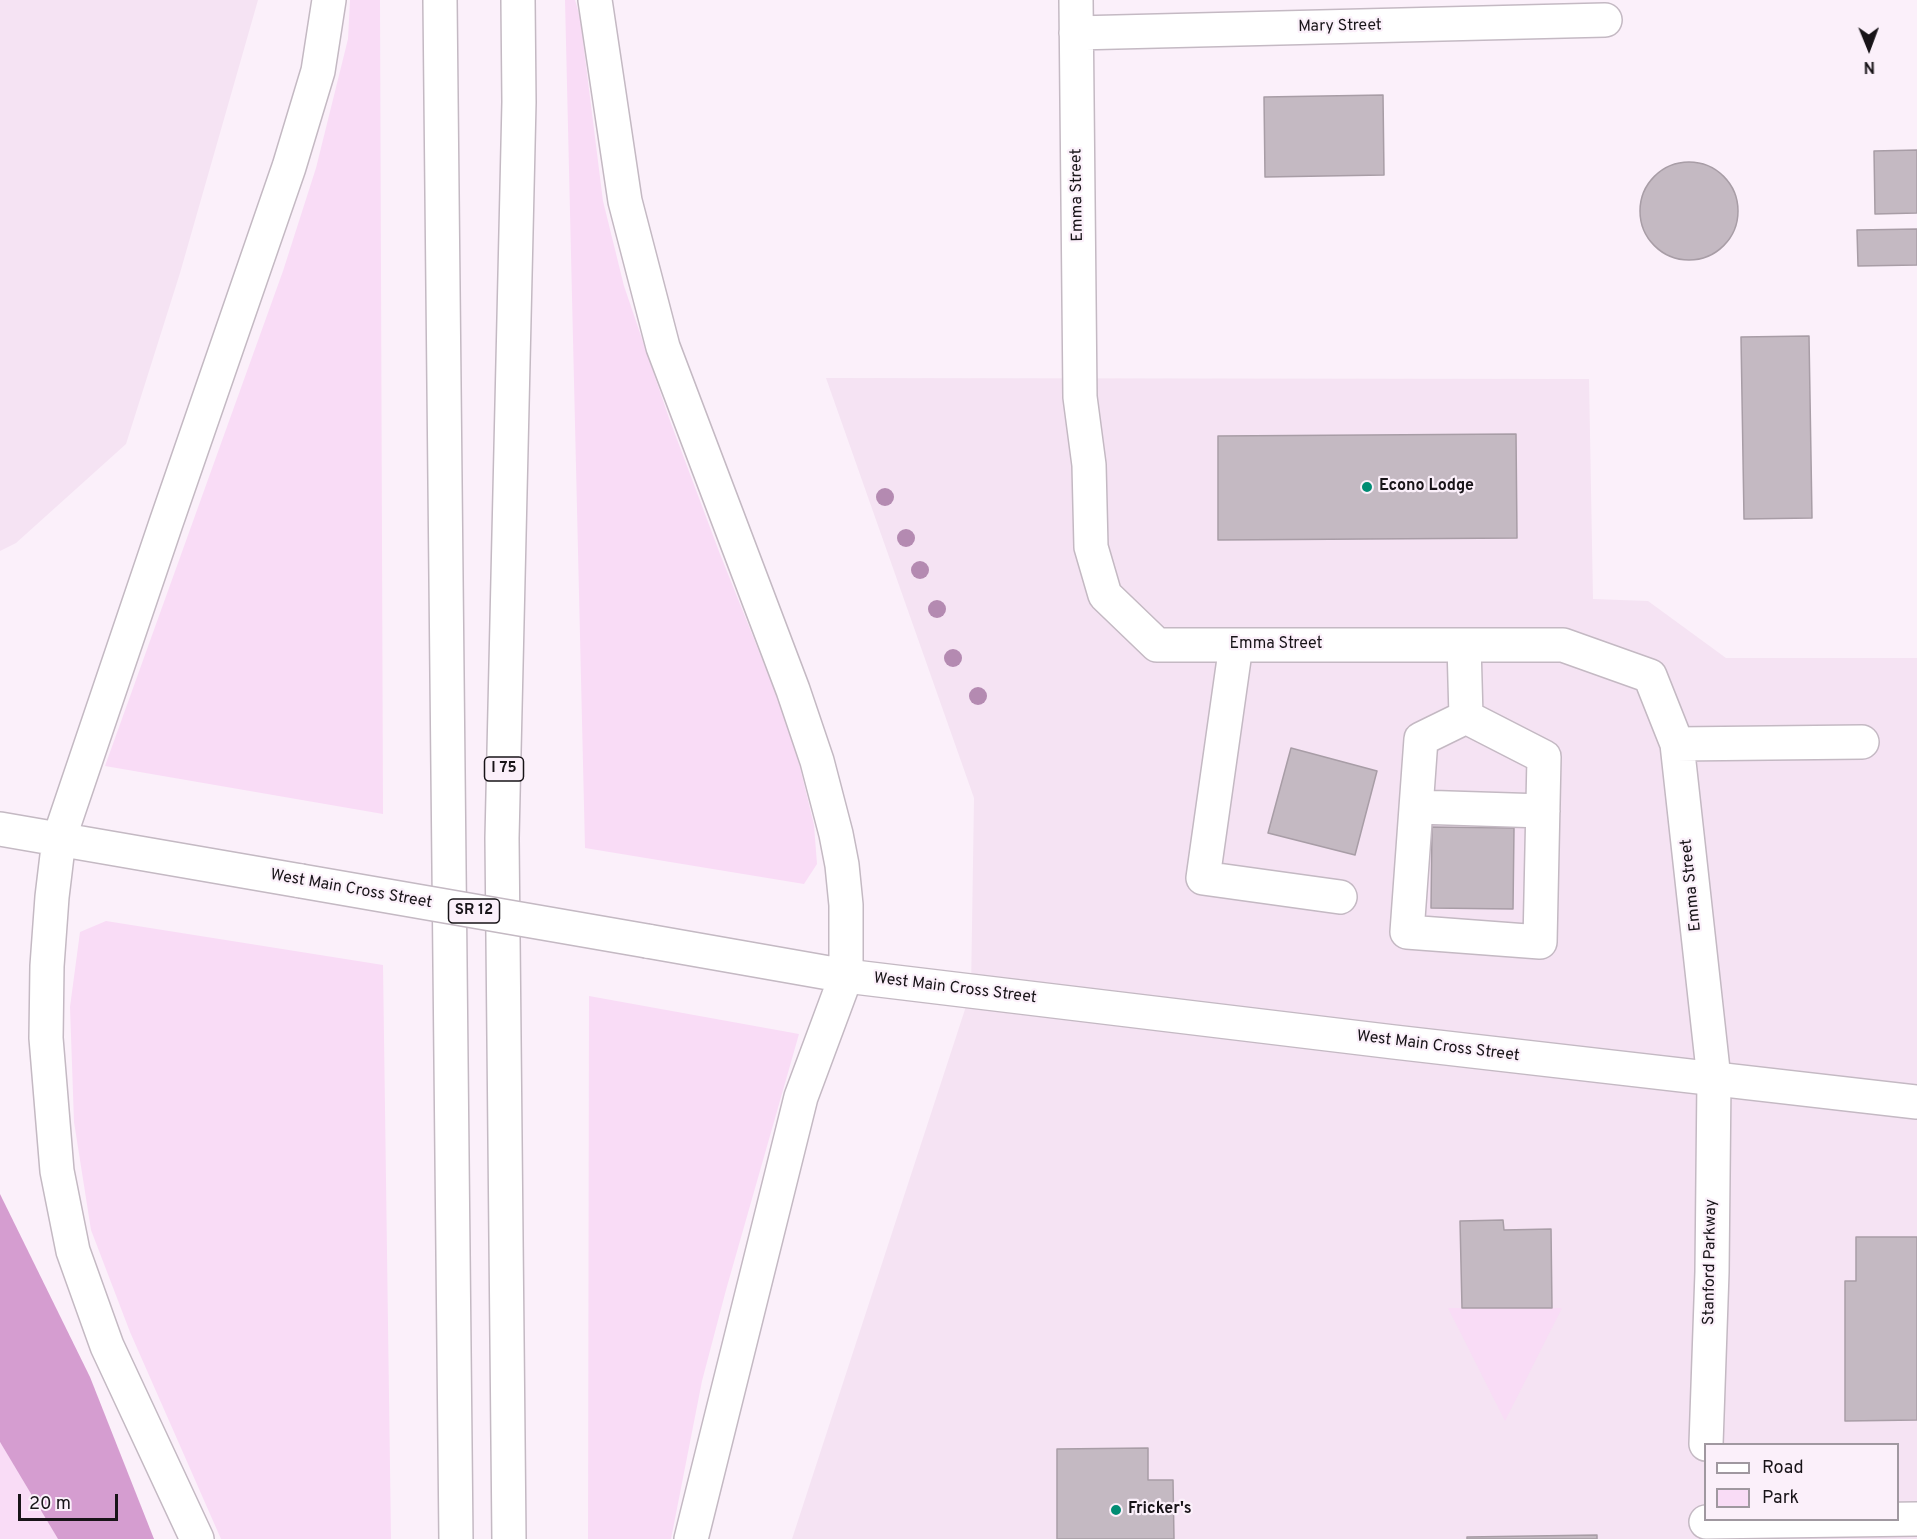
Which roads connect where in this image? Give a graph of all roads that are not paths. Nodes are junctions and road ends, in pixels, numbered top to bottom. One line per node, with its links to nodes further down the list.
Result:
1 (329, 0): 16 (main road)
2 (440, 0): 27 (main road)
3 (518, 0): 28 (main road, I 75)
4 (595, 0): 18 (main road)
5 (1076, 0): 7 (main road, Emma Street)
6 (1605, 20): 7 (main road, Mary Street)
7 (1076, 33): 8 (main road, Emma Street)
8 (1236, 645): 9 (main road, Emma Street); 17 (main road)
9 (1464, 645): 10 (main road); 12 (main road, Emma Street)
10 (1466, 717): 13 (main road); 14 (main road)
11 (1862, 742): 12 (main road)
12 (1677, 744): 19 (main road, Emma Street)
13 (1417, 807): 14 (main road); 14 (main road)
14 (1543, 811)
15 (0, 829): 16 (main road, West Main Cross Street / SR 12)
16 (59, 839): 18 (main road, West Main Cross Street / SR 12, bridge); 26 (main road)
17 (1340, 897)
18 (846, 976): 19 (main road, West Main Cross Street / SR 12); 29 (main road)
19 (1714, 1079): 20 (main road, West Main Cross Street / SR 12); 21 (main road, Stanford Parkway)
20 (1917, 1102)
21 (1706, 1443)
22 (1917, 1519): 23 (main road)
23 (1899, 1520)
24 (1864, 1521): 25 (main road)
25 (1706, 1527)
26 (197, 1539)
27 (456, 1539)
28 (509, 1539)
29 (691, 1539)

